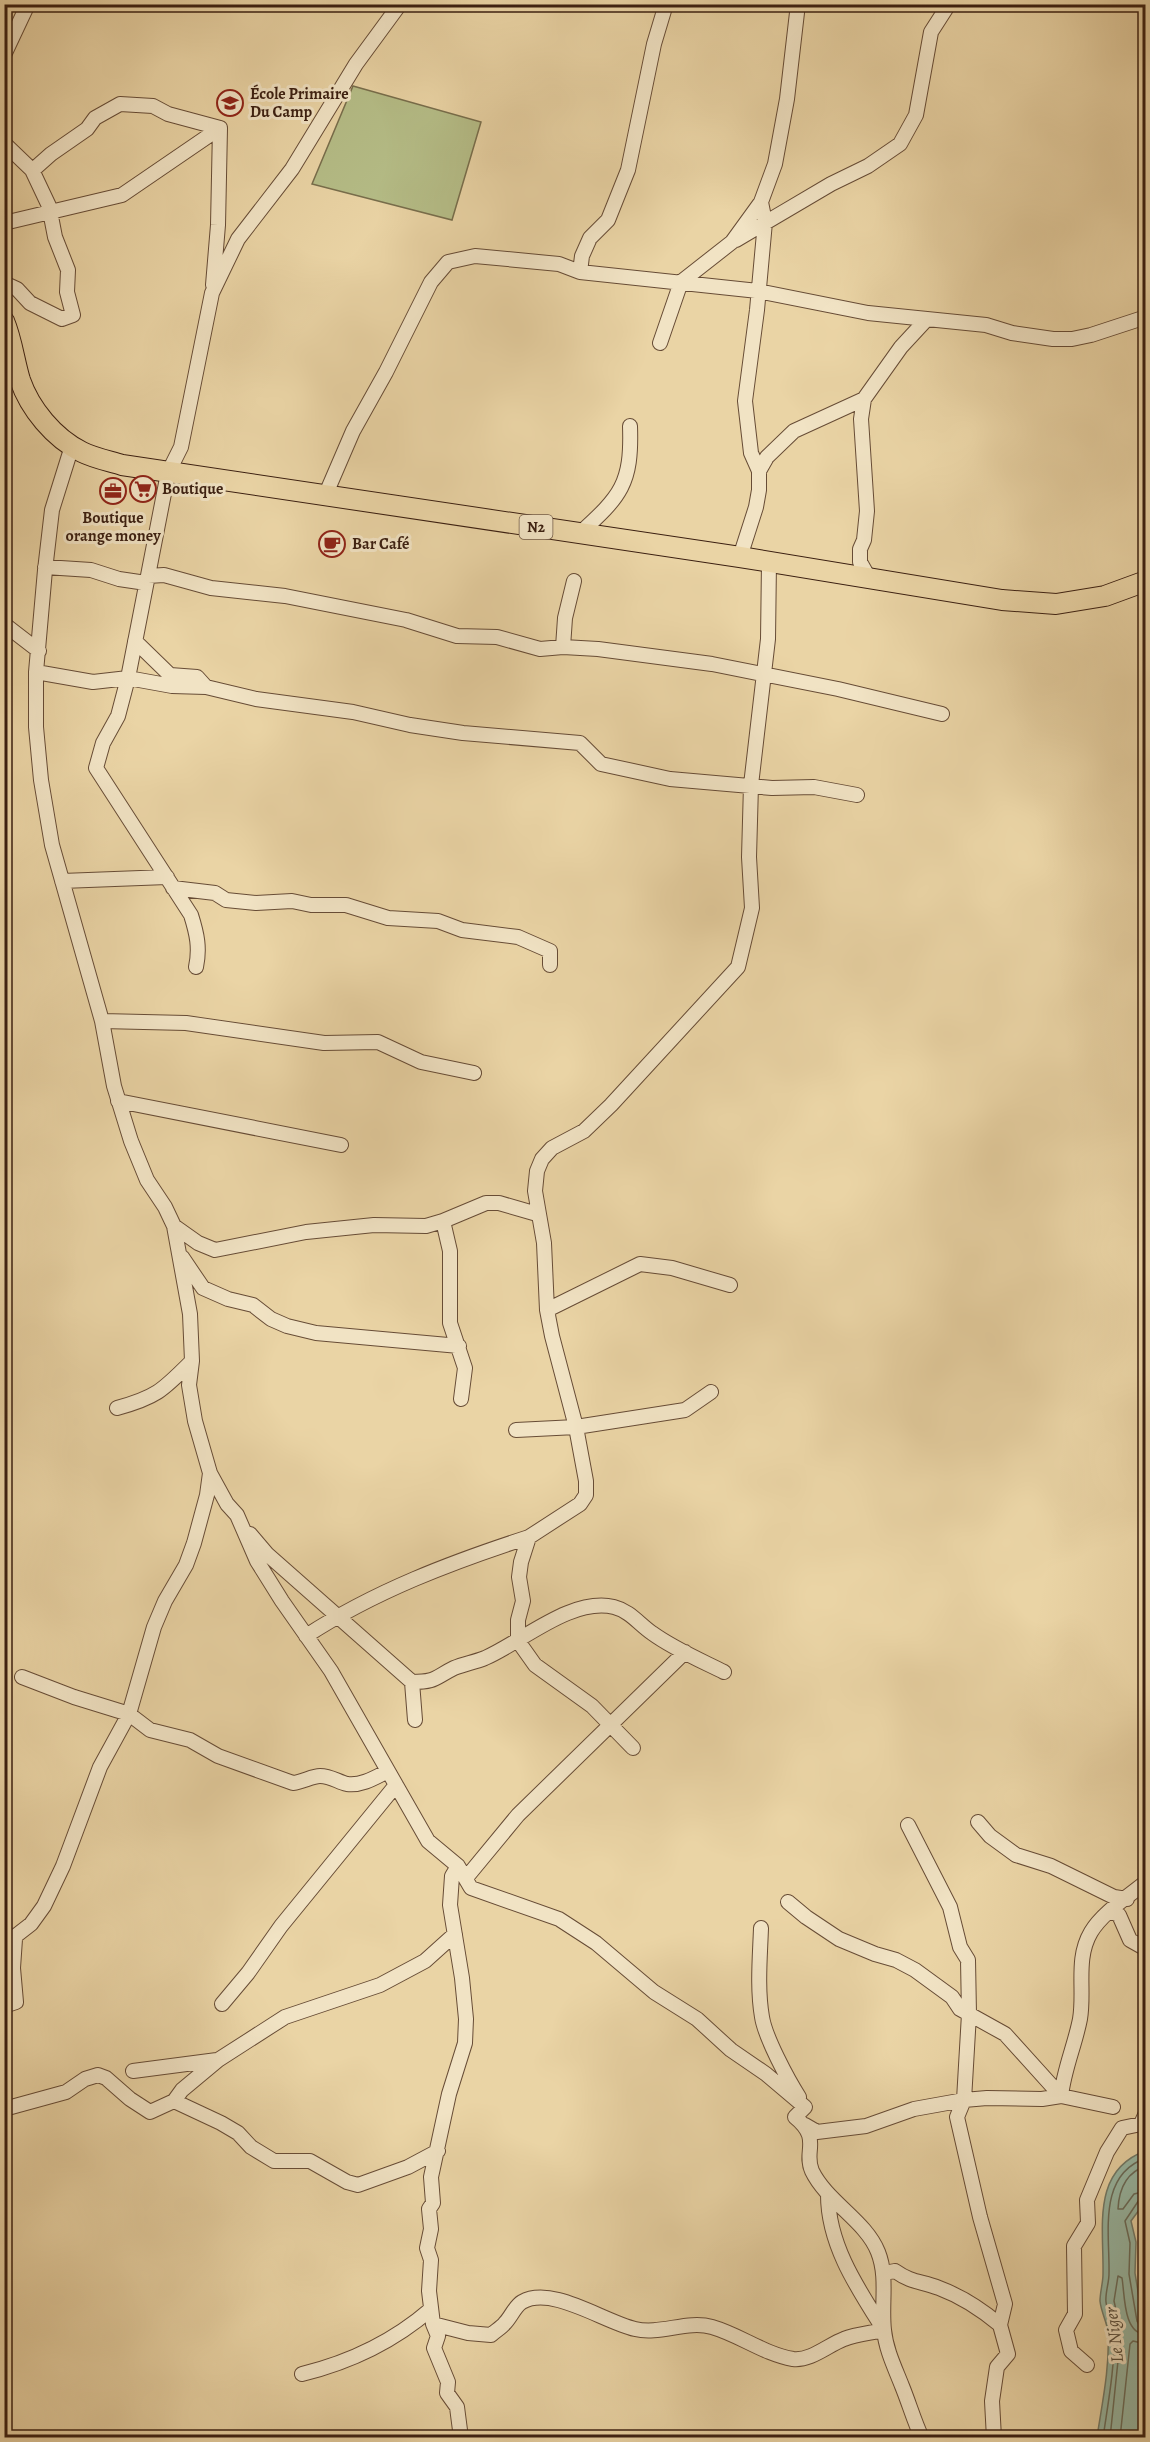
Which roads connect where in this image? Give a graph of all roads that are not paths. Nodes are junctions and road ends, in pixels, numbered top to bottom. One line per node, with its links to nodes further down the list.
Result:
1 (28, 4): 6 (street)
2 (400, 4): 19 (street)
3 (666, 4): 15 (street)
4 (798, 4): 10 (street)
5 (949, 4): 12 (street)
6 (4, 56)
7 (220, 128): 9 (street); 11 (street); 19 (street)
8 (7, 146): 9 (street)
9 (32, 170): 11 (street)
10 (761, 202): 12 (street); 14 (street)
11 (49, 212): 13 (street); 17 (street)
12 (765, 222): 14 (street); 18 (street)
13 (4, 223)
14 (732, 242): 16 (street)
15 (580, 272): 16 (street); 29 (street)
16 (681, 282): 18 (street); 23 (street)
17 (4, 283)
18 (758, 291): 21 (street); 27 (street)
19 (212, 293): 28 (street)
20 (1145, 318): 21 (street)
21 (926, 320): 24 (street)
22 (4, 321): 26 (highway, N2)
23 (660, 343)
24 (864, 399): 27 (street); 34 (street)
25 (630, 426): 30 (street)
26 (72, 446): 28 (highway, N2); 33 (street)
27 (759, 471): 31 (street)
28 (168, 473): 29 (highway, N2); 35 (street)
29 (325, 496): 30 (highway, N2)
30 (579, 534): 31 (highway, N2)
31 (740, 557): 32 (highway, N2)
32 (769, 562): 34 (highway, N2); 43 (street)
33 (45, 567): 35 (street); 41 (street)
34 (869, 578): 37 (highway, N2)
35 (147, 580): 39 (street); 40 (street)
36 (574, 580): 40 (street)
37 (1146, 581)
38 (4, 624): 41 (street)
39 (135, 641): 44 (street); 45 (street)
40 (563, 647): 43 (street)
41 (39, 651): 42 (street)
42 (36, 672): 44 (street); 49 (street)
43 (763, 675): 46 (street); 47 (street)
44 (128, 678): 45 (street); 50 (street)
45 (206, 687): 47 (street)
46 (942, 714)
47 (751, 785): 48 (street); 57 (street)
48 (857, 795)
49 (62, 881): 50 (street); 53 (street)
50 (170, 882): 51 (street); 52 (street)
51 (550, 965)
52 (196, 967)
53 (102, 1022): 54 (street); 55 (street)
54 (474, 1073)
55 (118, 1101): 56 (street); 59 (street)
56 (341, 1144)
57 (537, 1214): 58 (street); 62 (street)
58 (443, 1221): 59 (street); 63 (street)
59 (174, 1226): 60 (street)
60 (179, 1253): 63 (street); 64 (street)
61 (730, 1285): 62 (street)
62 (547, 1310): 68 (street)
63 (459, 1346): 66 (street)
64 (192, 1361): 67 (street); 70 (street)
65 (711, 1392): 68 (street)
66 (461, 1399)
67 (117, 1408)
68 (576, 1427): 69 (street); 72 (street)
69 (516, 1430)
70 (210, 1473): 71 (street); 80 (street)
71 (237, 1515): 73 (street); 74 (street)
72 (529, 1537): 73 (street); 75 (street)
73 (337, 1616): 74 (street); 79 (street)
74 (306, 1636): 84 (street)
75 (518, 1641): 76 (street); 79 (street); 82 (street)
76 (685, 1652): 77 (street); 82 (street)
77 (724, 1672)
78 (22, 1677): 80 (street)
79 (412, 1682): 81 (street)
80 (129, 1714): 84 (street); 96 (street)
81 (415, 1720)
82 (610, 1725): 83 (street); 89 (street)
83 (633, 1748)
84 (388, 1771): 85 (street)
85 (396, 1785): 88 (street); 98 (street)
86 (978, 1822): 91 (street)
87 (908, 1825): 100 (street)
88 (458, 1866): 89 (street); 95 (street)
89 (466, 1878): 106 (street)
90 (1146, 1882): 91 (street)
91 (1127, 1899): 93 (street)
92 (788, 1902): 100 (street)
93 (1110, 1911): 97 (street); 103 (street)
94 (761, 1928): 106 (street)
95 (455, 1934): 101 (street); 111 (street)
96 (10, 1942): 99 (street)
97 (1146, 1949)
98 (222, 2004)
99 (4, 2006)
100 (969, 2014): 103 (street); 104 (street)
101 (218, 2060): 102 (street); 105 (street)
102 (133, 2071)
103 (1061, 2096): 104 (street); 107 (street)
104 (964, 2100): 110 (street); 116 (street)
105 (174, 2101): 108 (street); 111 (street)
106 (805, 2107): 110 (street)
107 (1113, 2107)
108 (4, 2109)
109 (1146, 2114): 118 (street)
110 (805, 2125): 112 (street)
111 (438, 2151): 114 (street)
112 (828, 2195): 113 (street); 117 (street)
113 (884, 2273): 116 (street); 117 (street)
114 (431, 2309): 115 (street); 119 (street)
115 (433, 2324): 117 (street); 121 (street)
116 (1000, 2325): 122 (street)
117 (884, 2330): 120 (street)
118 (1087, 2365)
119 (302, 2374)
120 (919, 2437)
121 (461, 2438)
122 (994, 2438)

